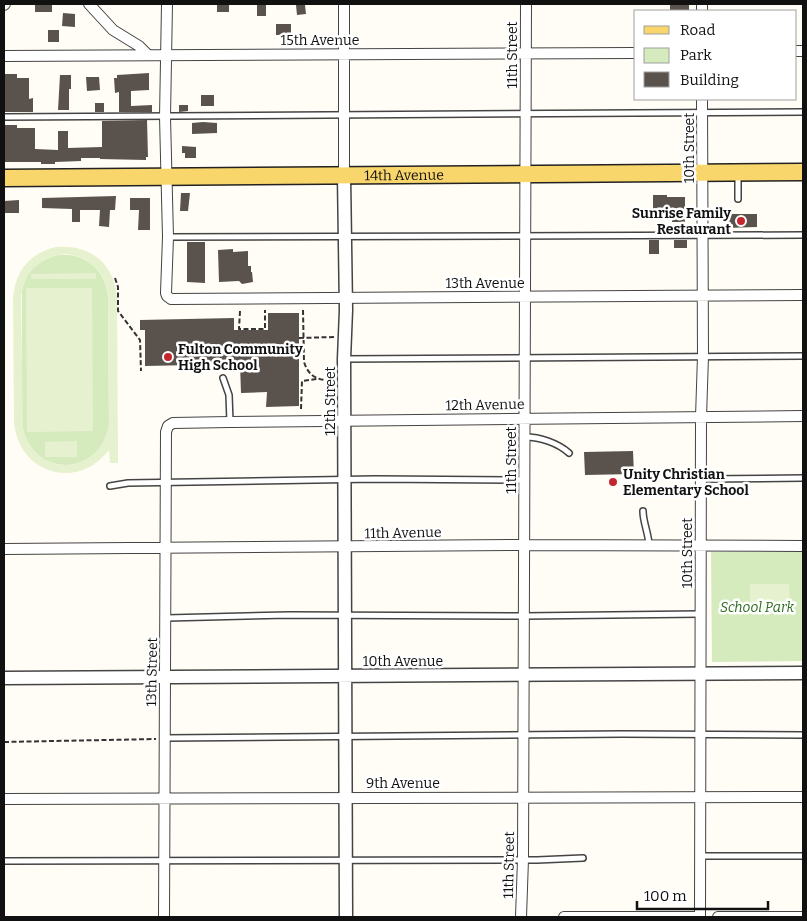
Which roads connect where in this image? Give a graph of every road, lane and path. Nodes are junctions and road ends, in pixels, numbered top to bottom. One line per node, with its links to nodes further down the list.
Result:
1 (89, 4): 8 (street)
2 (167, 4): 10 (street)
3 (344, 4): 6 (street, 12th Street)
4 (526, 4): 7 (street, 11th Street)
5 (634, 53): 7 (street, 15th Avenue)
6 (344, 54): 7 (street, 15th Avenue); 10 (street, 15th Avenue); 15 (street, 12th Street)
7 (526, 54): 13 (street, 11th Street)
8 (148, 55): 9 (street, 15th Avenue); 10 (street, 15th Avenue)
9 (4, 56)
10 (166, 56): 17 (street)
11 (702, 100): 14 (street, 10th Street)
12 (803, 112): 14 (lane)
13 (526, 113): 14 (lane); 15 (lane); 21 (street, 11th Street)
14 (702, 113): 19 (street, 10th Street)
15 (344, 115): 17 (lane); 22 (street, 12th Street)
16 (4, 117): 17 (lane)
17 (165, 117): 23 (street)
18 (803, 172): 20 (main road, 14th Avenue)
19 (702, 173): 20 (main road, 14th Avenue); 21 (main road, 14th Avenue); 28 (street, 10th Street)
20 (738, 173): 25 (lane)
21 (525, 174): 22 (main road, 14th Avenue); 27 (street, 11th Street)
22 (344, 176): 23 (main road, 14th Avenue); 30 (street, 12th Street)
23 (167, 177): 24 (main road, 14th Avenue); 29 (street)
24 (4, 178)
25 (738, 199)
26 (803, 235): 28 (lane)
27 (525, 236): 28 (lane); 30 (lane); 34 (street, 11th Street)
28 (703, 236): 33 (street, 10th Street)
29 (168, 237): 30 (lane); 35 (street, 13th Avenue)
30 (344, 237): 35 (street, 12th Street)
31 (115, 278): 46 (path)
32 (803, 295): 33 (street, 13th Avenue)
33 (703, 296): 34 (street, 13th Avenue); 42 (street, 10th Street)
34 (525, 297): 35 (street, 13th Avenue); 44 (street, 11th Street)
35 (345, 298): 45 (street, 12th Street)
36 (266, 310): 38 (path)
37 (303, 310): 40 (path)
38 (240, 311)
39 (299, 338): 40 (path)
40 (304, 338): 41 (path); 48 (path)
41 (334, 338)
42 (703, 356): 43 (lane); 44 (lane); 52 (street, 10th Street)
43 (803, 356)
44 (525, 358): 45 (lane); 53 (street, 11th Street)
45 (344, 359): 54 (street, 12th Street)
46 (140, 371)
47 (223, 378): 55 (lane)
48 (317, 379): 49 (path); 50 (path)
49 (335, 380)
50 (301, 409)
51 (803, 416): 52 (street, 12th Avenue)
52 (701, 417): 53 (street, 12th Avenue); 60 (street, 10th Street)
53 (524, 419): 54 (street, 12th Avenue); 57 (street, 11th Street)
54 (345, 420): 55 (street, 12th Avenue); 62 (street, 12th Street)
55 (230, 422): 56 (street, 12th Avenue)
56 (168, 426): 63 (street, 13th Street)
57 (524, 437): 58 (lane); 61 (street, 11th Street)
58 (569, 453)
59 (803, 478): 60 (lane)
60 (702, 479): 68 (street, 10th Street)
61 (524, 480): 62 (lane); 66 (street, 11th Street)
62 (344, 481): 63 (lane); 70 (street, 12th Street)
63 (166, 483): 64 (lane); 72 (street, 13th Street)
64 (110, 486)
65 (643, 511): 67 (lane)
66 (524, 545): 67 (street, 11th Avenue); 70 (street, 11th Avenue); 75 (street, 11th Street)
67 (649, 546): 68 (street, 11th Avenue)
68 (701, 546): 69 (street, 11th Avenue); 73 (street, 10th Street)
69 (803, 546)
70 (344, 548): 72 (street, 11th Avenue); 74 (street, 12th Street)
71 (4, 549): 72 (street, 11th Avenue)
72 (166, 549): 76 (street, 13th Street)
73 (701, 614): 75 (lane); 78 (street, 10th Street)
74 (344, 616): 75 (lane); 76 (lane); 80 (street, 12th Street)
75 (524, 616): 79 (street, 11th Street)
76 (167, 618): 81 (street, 13th Street)
77 (803, 673): 78 (street, 10th Avenue)
78 (700, 674): 79 (street, 10th Avenue); 83 (street, 10th Street)
79 (524, 675): 80 (street, 10th Avenue); 85 (street, 11th Street)
80 (344, 676): 81 (street, 10th Avenue); 86 (street, 12th Street)
81 (166, 677): 82 (street, 10th Avenue); 87 (street, 13th Street)
82 (4, 678)
83 (701, 735): 84 (lane); 85 (lane); 91 (street, 10th Street)
84 (803, 735)
85 (524, 736): 86 (lane); 89 (street, 11th Street)
86 (345, 737): 87 (lane); 90 (street, 12th Street)
87 (166, 738): 88 (path); 93 (street, 13th Street)
88 (4, 742)
89 (523, 796): 90 (street, 9th Avenue); 91 (street, 9th Avenue); 98 (street, 11th Street)
90 (345, 797): 93 (street, 9th Avenue); 100 (street, 12th Street)
91 (701, 797): 92 (street, 9th Avenue); 95 (street, 10th Street)
92 (803, 797)
93 (165, 798): 94 (street, 9th Avenue); 101 (street, 13th Street)
94 (4, 799)
95 (701, 856): 96 (lane); 108 (street, 10th Street)
96 (803, 856)
97 (583, 858): 98 (lane)
98 (523, 859): 100 (lane); 104 (street, 11th Street)
99 (4, 861): 101 (lane)
100 (345, 861): 101 (lane); 103 (street, 12th Street)
101 (165, 862): 102 (street, 13th Street)
102 (164, 917)
103 (346, 917)
104 (521, 917)
105 (564, 917): 106 (street)
106 (610, 917): 107 (street)
107 (696, 917)
108 (700, 917)
109 (718, 917): 110 (street)
110 (803, 917)

